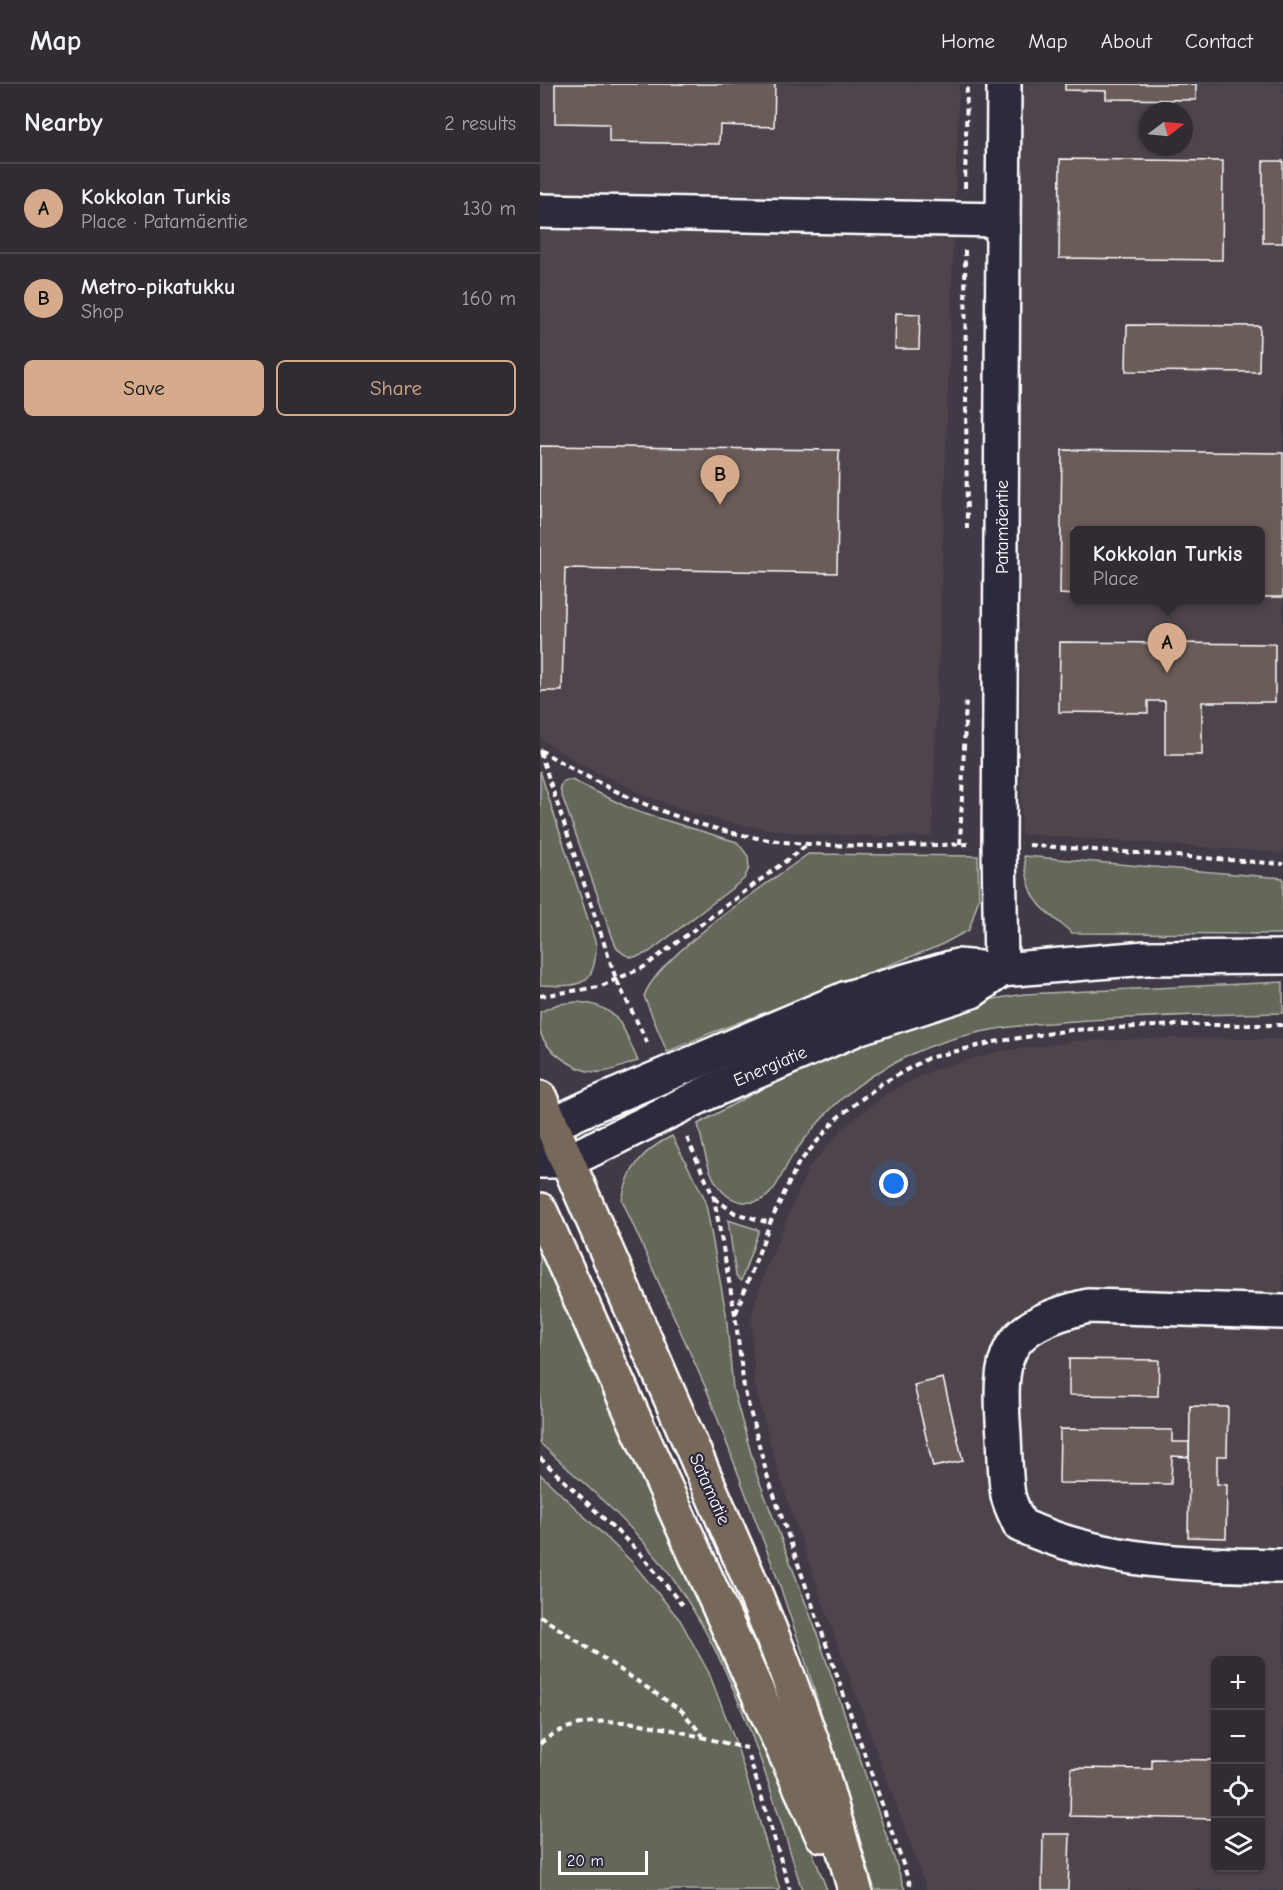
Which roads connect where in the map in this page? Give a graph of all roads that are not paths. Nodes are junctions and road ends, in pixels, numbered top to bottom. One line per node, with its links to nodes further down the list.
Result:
1 (1004, 84): 3 (street, Patamäentie)
2 (540, 211): 3 (street)
3 (1003, 220): 5 (street, Patamäentie)
4 (1283, 957): 5 (street, Energiatie)
5 (1001, 970): 6 (street, Energiatie); 7 (street, Energiatie)
6 (544, 1120): 7 (main road, Satamatie)
7 (554, 1161): 12 (main road, Satamatie)
8 (540, 1210): 11 (main road)
9 (1283, 1312): 10 (street)
10 (1283, 1566)
11 (847, 1890)
12 (855, 1890)

